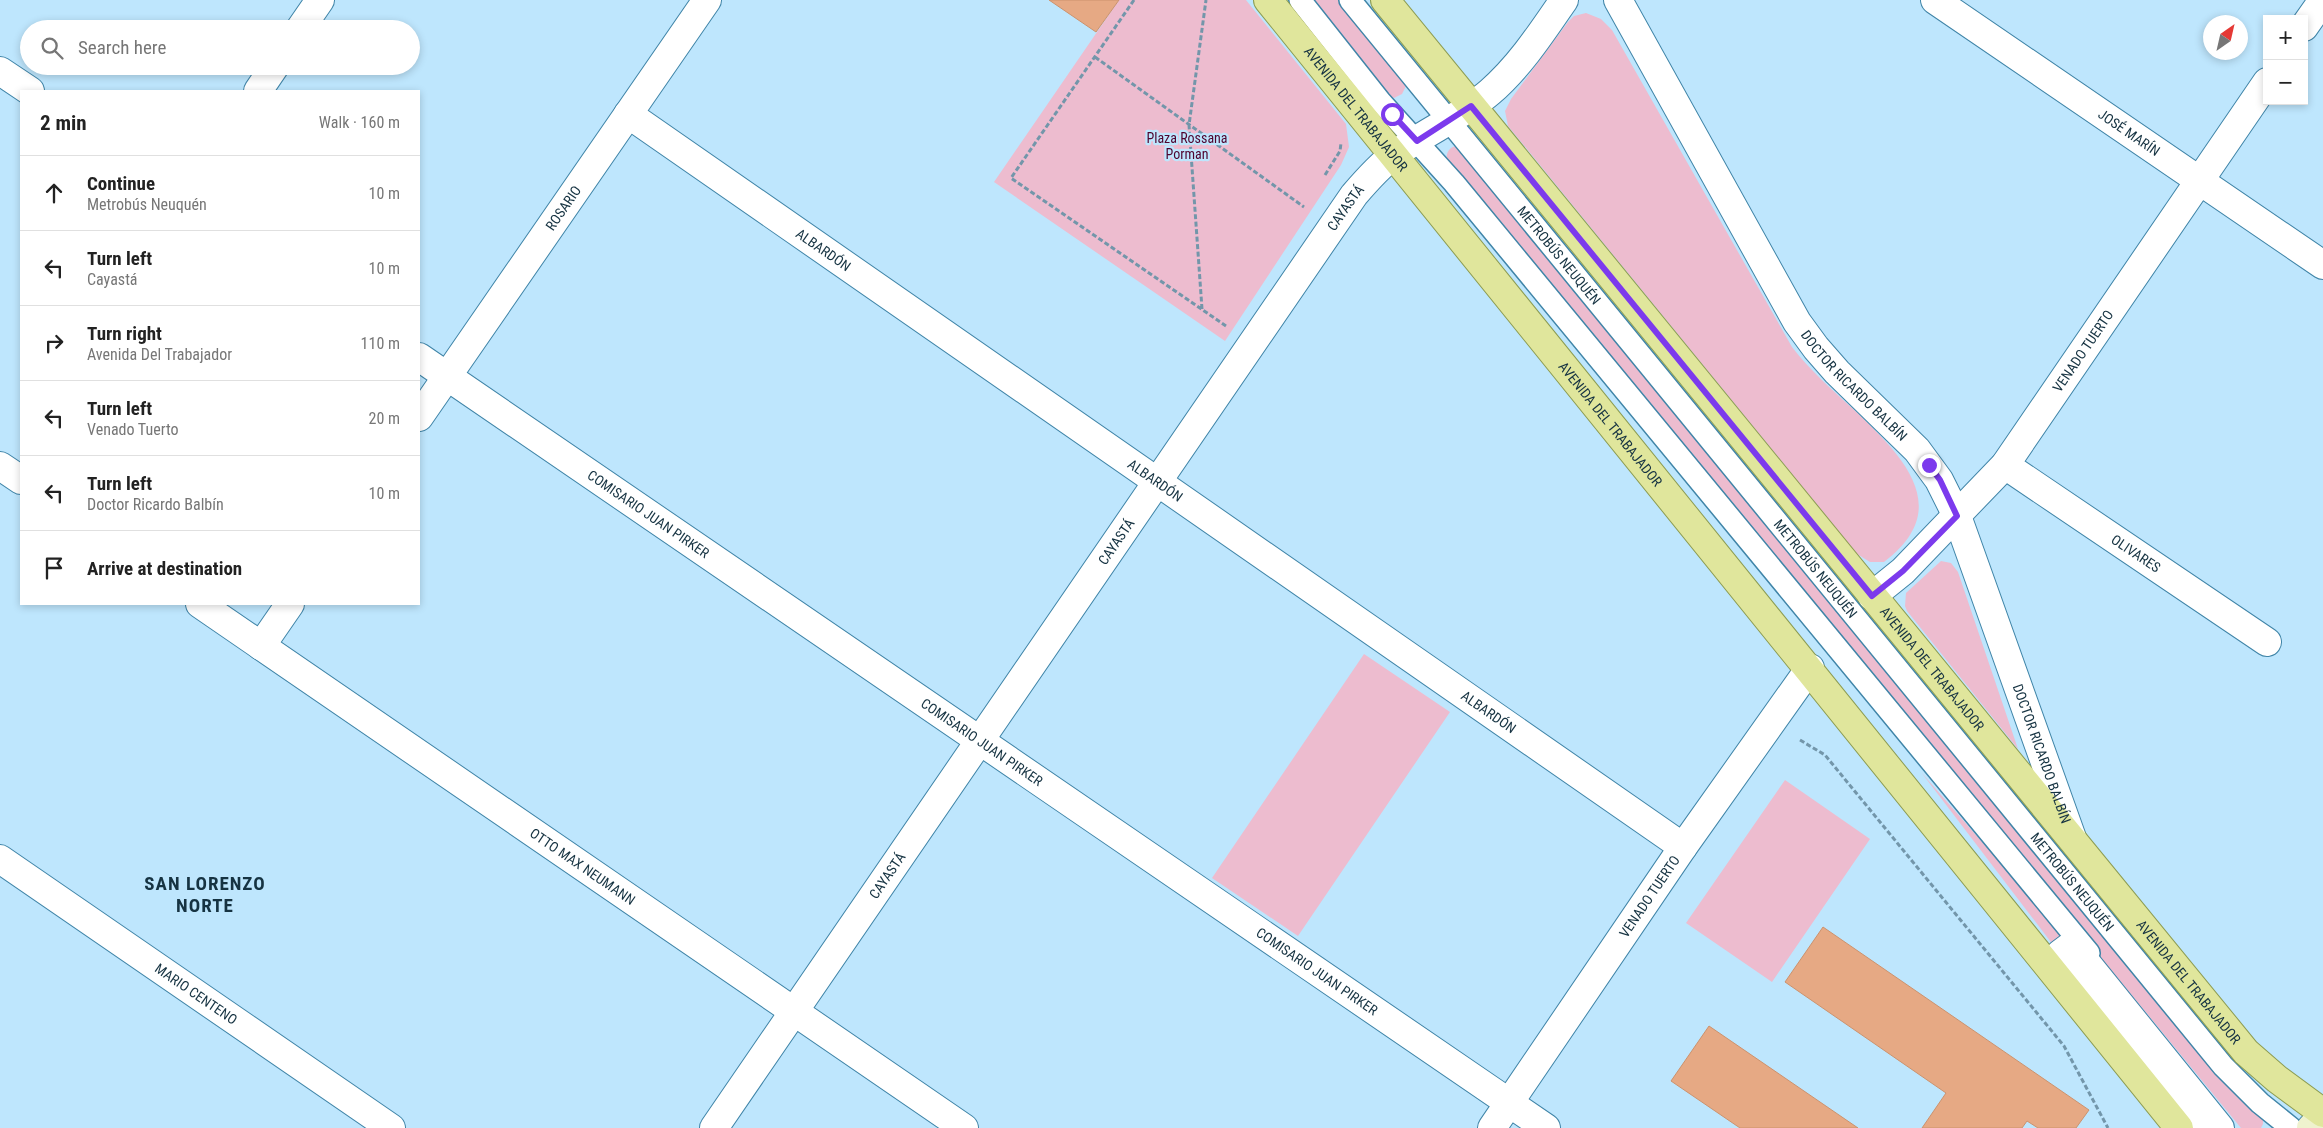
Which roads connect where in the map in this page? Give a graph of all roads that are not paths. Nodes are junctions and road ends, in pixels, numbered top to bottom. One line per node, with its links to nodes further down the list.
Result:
1 (320, 0): 11 (street)
2 (707, 0): 19 (street, ROSARIO)
3 (1268, 0): 21 (main road, AVENIDA DEL TRABAJADOR)
4 (1300, 0): 21 (lane)
5 (1350, 0): 20 (lane, METROBÚS NEUQUÉN)
6 (1385, 0): 18 (main road, AVENIDA DEL TRABAJADOR)
7 (1564, 0): 18 (street, CAYASTÁ)
8 (1618, 0): 31 (street, DOCTOR RICARDO BALBÍN)
9 (1935, 0): 22 (street, JOSÉ MARÍN)
10 (2323, 0): 12 (street)
11 (306, 20)
12 (2308, 21)
13 (0, 71): 16 (street)
14 (269, 75): 17 (street)
15 (2263, 88): 22 (street, VENADO TUERTO)
16 (28, 90)
17 (259, 90)
18 (1471, 106): 20 (street, CAYASTÁ); 32 (main road, AVENIDA DEL TRABAJADOR)
19 (628, 114): 25 (street, ROSARIO); 30 (street, ALBARDÓN)
20 (1448, 121): 21 (street, CAYASTÁ); 56 (lane, METROBÚS NEUQUÉN)
21 (1406, 148): 30 (street, CAYASTÁ); 37 (main road, AVENIDA DEL TRABAJADOR); 55 (lane)
22 (2200, 181): 23 (street, JOSÉ MARÍN); 27 (street, VENADO TUERTO)
23 (2323, 265)
24 (420, 358): 25 (street, COMISARIO JUAN PIRKER)
25 (447, 376): 26 (street, ROSARIO); 38 (street, COMISARIO JUAN PIRKER)
26 (420, 416)
27 (2005, 465): 31 (street, VENADO TUERTO); 35 (street, OLIVARES)
28 (0, 466): 29 (street)
29 (20, 479)
30 (1157, 482): 38 (street, CAYASTÁ); 40 (street, ALBARDÓN)
31 (1957, 516): 32 (street, VENADO TUERTO); 39 (street, DOCTOR RICARDO BALBÍN)
32 (1872, 596): 39 (main road, AVENIDA DEL TRABAJADOR)
33 (201, 605): 36 (street, OTTO MAX NEUMANN)
34 (289, 605): 36 (street)
35 (2267, 642)
36 (261, 646): 42 (street, OTTO MAX NEUMANN)
37 (1810, 668): 40 (street, VENADO TUERTO); 43 (main road, AVENIDA DEL TRABAJADOR)
38 (980, 741): 42 (street, CAYASTÁ); 44 (street, COMISARIO JUAN PIRKER)
39 (2073, 841): 45 (main road, AVENIDA DEL TRABAJADOR)
40 (1683, 847): 44 (street, VENADO TUERTO)
41 (0, 859): 46 (street, MARIO CENTENO)
42 (794, 1012): 47 (street, CAYASTÁ); 48 (street, OTTO MAX NEUMANN)
43 (2140, 1079): 51 (street); 52 (main road, AVENIDA DEL TRABAJADOR)
44 (1509, 1103): 49 (street, VENADO TUERTO); 50 (street, COMISARIO JUAN PIRKER)
45 (2323, 1116): 57 (main road); 58 (main road)
46 (391, 1128)
47 (714, 1128)
48 (964, 1128)
49 (1492, 1128)
50 (1546, 1128)
51 (2165, 1128)
52 (2179, 1128)
53 (2199, 1128): 54 (street)
54 (2220, 1128)
55 (2232, 1128)
56 (2291, 1128)
57 (2311, 1128)
58 (2318, 1128)

